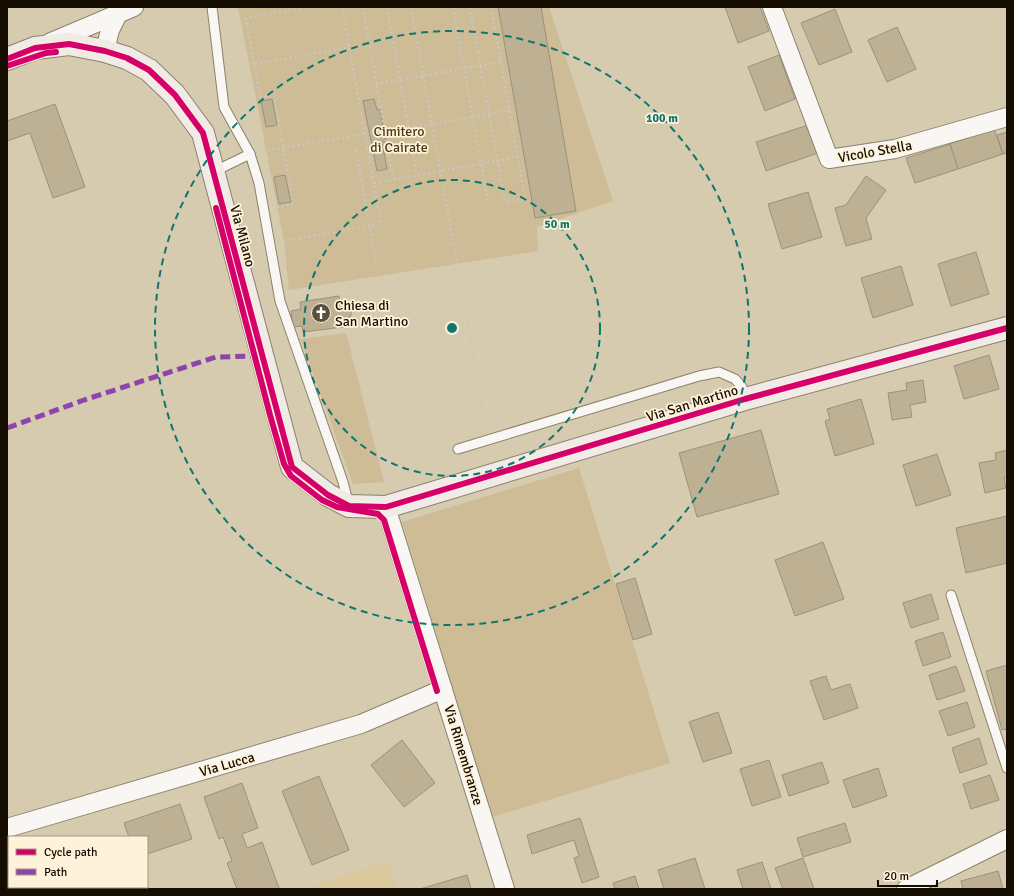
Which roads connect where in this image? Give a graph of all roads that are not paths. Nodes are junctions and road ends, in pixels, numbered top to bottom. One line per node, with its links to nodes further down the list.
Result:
1 (212, 7): 8 (lane)
2 (772, 7): 7 (street, Vicolo Stella)
3 (126, 10): 4 (street); 5 (street)
4 (35, 48): 5 (street, Via Milano); 6 (street, Via Milano)
5 (105, 51): 9 (street, Via Milano)
6 (7, 59)
7 (1007, 118)
8 (250, 154): 9 (lane); 13 (lane)
9 (213, 172): 13 (street, Via Milano)
10 (1007, 328): 11 (street, Via San Martino)
11 (745, 400): 12 (lane); 14 (street, Via San Martino)
12 (458, 449)
13 (349, 506): 14 (street, Via Milano)
14 (386, 507): 16 (street, Via Rimembranze)
15 (951, 595): 17 (lane)
16 (443, 688): 18 (street, Via Lucca); 20 (street, Via Rimembranze)
17 (1007, 768)
18 (7, 828)
19 (1007, 839): 21 (street)
20 (505, 889)
21 (906, 889)

